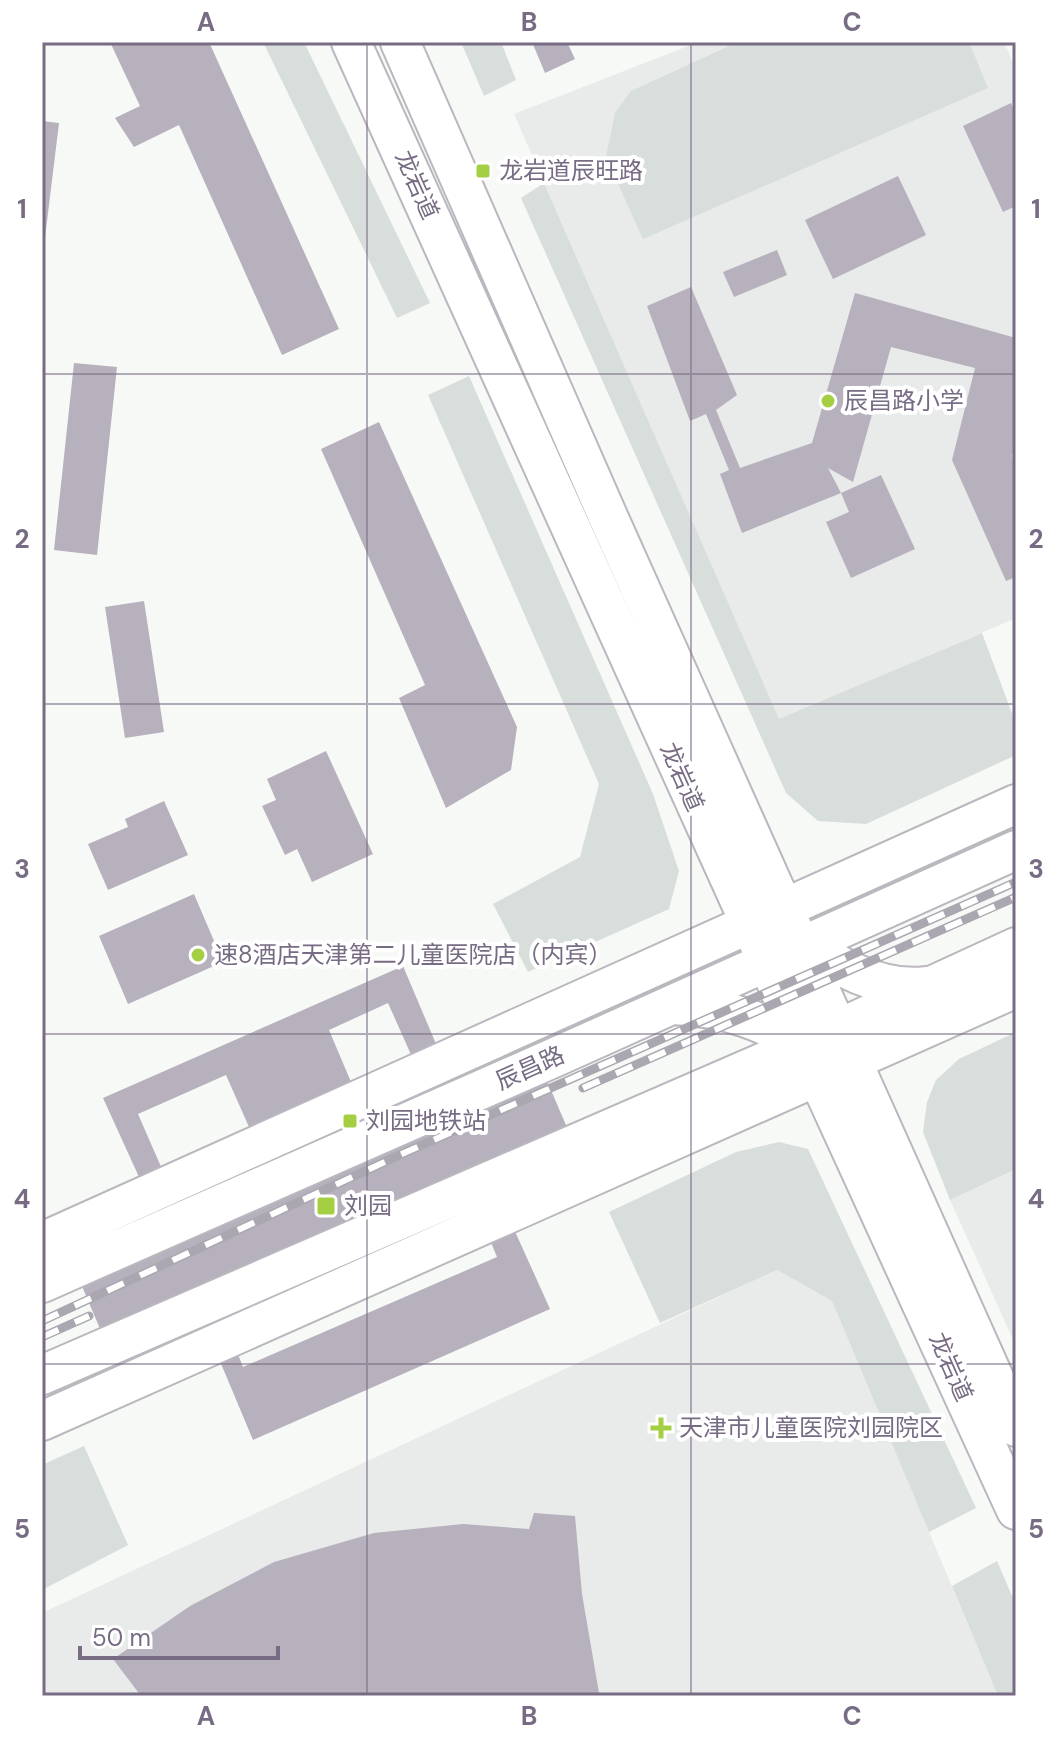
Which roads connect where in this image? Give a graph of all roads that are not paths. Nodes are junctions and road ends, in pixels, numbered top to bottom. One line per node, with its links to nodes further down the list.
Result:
1 (351, 42): 5 (main road, 龙岩道)
2 (400, 42): 6 (main road, 龙岩道)
3 (1016, 804): 6 (main road)
4 (1016, 850): 6 (main road)
5 (722, 865): 6 (main road); 7 (main road)
6 (784, 929): 7 (main road); 9 (main road, 龙岩道); 10 (main road); 13 (main road, 龙岩道)
7 (708, 942): 12 (main road); 14 (main road)
8 (1016, 947): 10 (main road)
9 (767, 961): 12 (main road, 辰昌路); 13 (main road, 龙岩道)
10 (933, 985): 13 (main road)
11 (1016, 988): 13 (main road)
12 (669, 1005): 13 (main road); 15 (main road, 辰昌路)
13 (830, 1056): 17 (main road); 18 (main road); 19 (main road, 龙岩道); 20 (main road, 龙岩道)
14 (42, 1244): 15 (main road)
15 (119, 1249): 16 (main road, 辰昌路)
16 (42, 1283)
17 (42, 1375)
18 (42, 1421)
19 (1016, 1427)
20 (1016, 1510)

